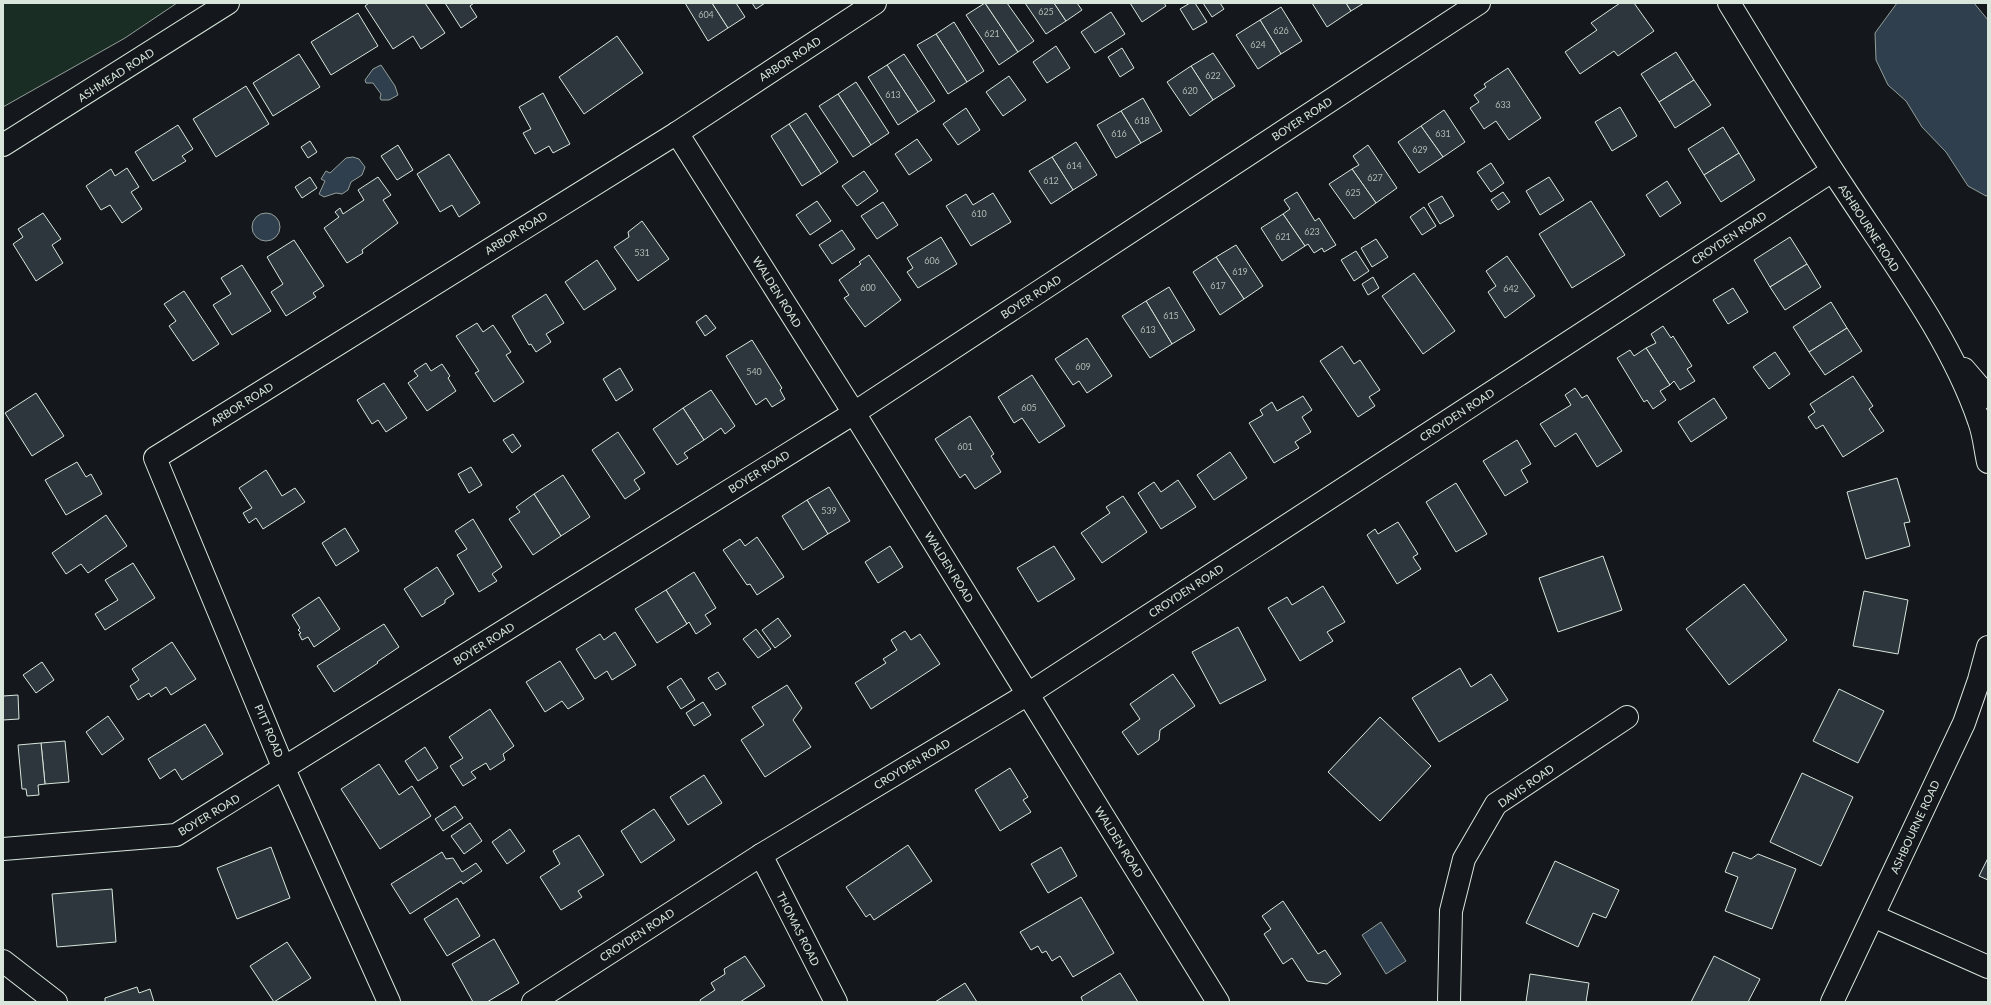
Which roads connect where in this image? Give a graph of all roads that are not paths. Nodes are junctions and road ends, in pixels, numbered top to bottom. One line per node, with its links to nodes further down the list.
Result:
1 (228, 3): 6 (street, ASHMEAD ROAD)
2 (875, 3): 5 (street, ARBOR ROAD)
3 (1479, 3): 10 (street, BOYER ROAD)
4 (1729, 3): 7 (street, ASHBOURNE ROAD)
5 (676, 133): 10 (street, WALDEN ROAD); 11 (street, ARBOR ROAD)
6 (3, 146)
7 (1832, 171): 8 (street, ASHBOURNE ROAD); 15 (street, CROYDEN ROAD)
8 (1945, 347): 9 (street); 12 (street, ASHBOURNE ROAD)
9 (1988, 397)
10 (854, 413): 15 (street, WALDEN ROAD); 18 (street, BOYER ROAD)
11 (155, 458): 18 (street, PITT ROAD)
12 (1988, 462)
13 (1988, 648): 17 (street, ASHBOURNE ROAD)
14 (1988, 684): 17 (street)
15 (1028, 694): 20 (street, CROYDEN ROAD); 28 (street, WALDEN ROAD)
16 (1627, 717): 29 (street, DAVIS ROAD)
17 (1964, 724): 21 (street, ASHBOURNE ROAD)
18 (284, 768): 19 (street, BOYER ROAD); 25 (street, PITT ROAD)
19 (3, 848)
20 (761, 855): 26 (street, CROYDEN ROAD); 27 (street, THOMAS ROAD)
21 (1873, 916): 23 (street); 30 (street, ASHBOURNE ROAD)
22 (3, 961): 24 (street)
23 (1988, 967)
24 (56, 1002)
25 (389, 1002)
26 (533, 1002)
27 (836, 1002)
28 (1218, 1002)
29 (1449, 1002)
30 (1832, 1002)

